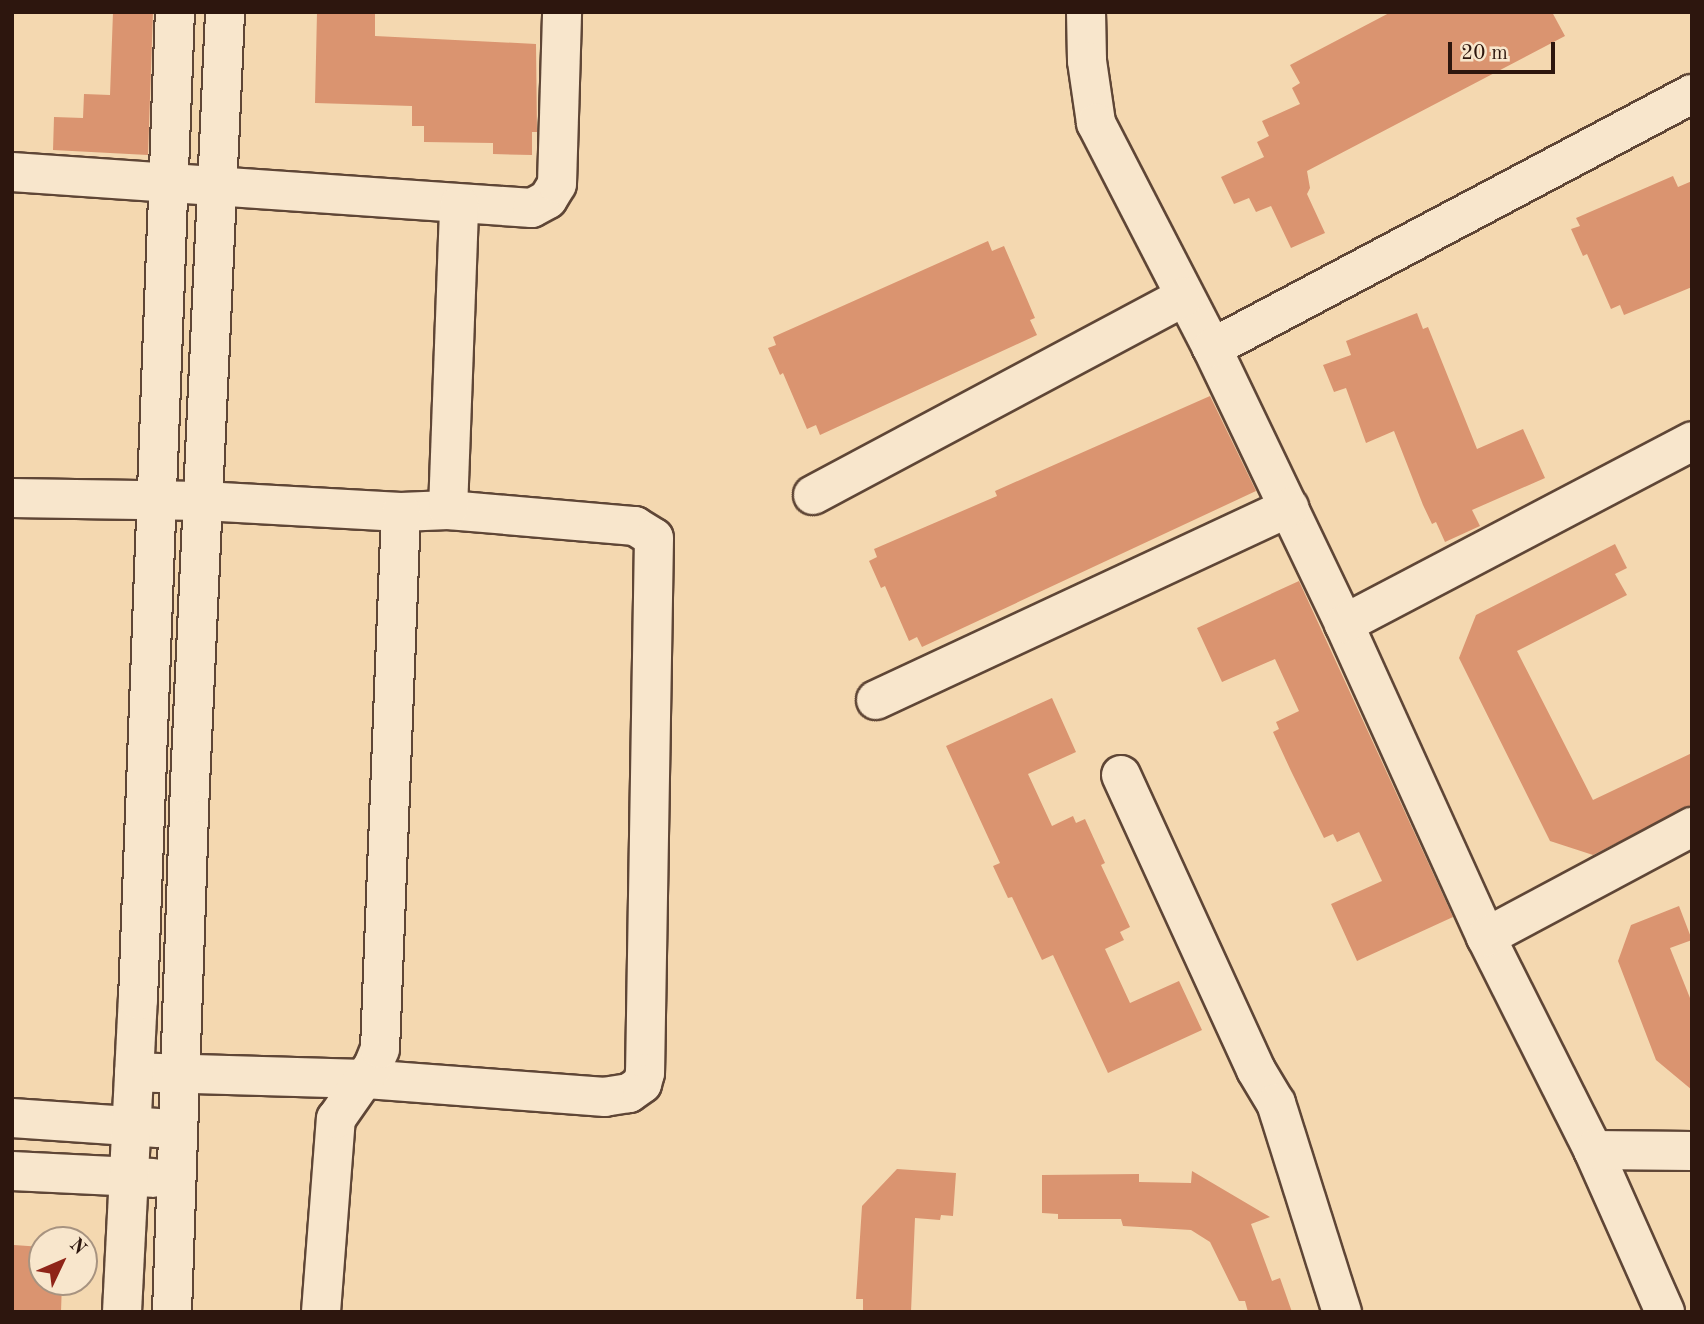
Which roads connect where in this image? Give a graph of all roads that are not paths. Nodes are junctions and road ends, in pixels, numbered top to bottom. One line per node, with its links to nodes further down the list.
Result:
1 (175, 12): 7 (street)
2 (225, 12): 8 (street)
3 (562, 12): 9 (street)
4 (1086, 12): 10 (street)
5 (1692, 93): 11 (street)
6 (12, 173): 7 (street)
7 (168, 184): 8 (street); 15 (street)
8 (218, 186): 9 (street); 16 (street)
9 (459, 205): 18 (street)
10 (1184, 297): 11 (street); 13 (street)
11 (1212, 348): 17 (street)
12 (1692, 441): 20 (street)
13 (813, 495)
14 (12, 498): 15 (street)
15 (157, 500): 16 (street); 25 (street)
16 (203, 501): 19 (street); 26 (street)
17 (1289, 507): 20 (street); 21 (street)
18 (448, 510): 19 (street); 27 (street)
19 (401, 512): 27 (street)
20 (1344, 624): 24 (street)
21 (876, 700)
22 (1121, 775): 39 (street)
23 (1692, 827): 24 (street)
24 (1486, 937): 31 (street)
25 (134, 1072): 26 (street); 29 (street)
26 (179, 1075): 27 (street); 30 (street)
27 (364, 1079): 38 (street)
28 (12, 1118): 29 (street)
29 (131, 1126): 30 (street); 34 (street)
30 (177, 1130): 35 (street)
31 (1593, 1150): 32 (street); 40 (street)
32 (1692, 1151)
33 (12, 1171): 34 (street)
34 (129, 1178): 35 (street); 36 (street)
35 (177, 1179): 37 (street)
36 (122, 1312)
37 (172, 1312)
38 (321, 1312)
39 (1342, 1312)
40 (1665, 1312)

